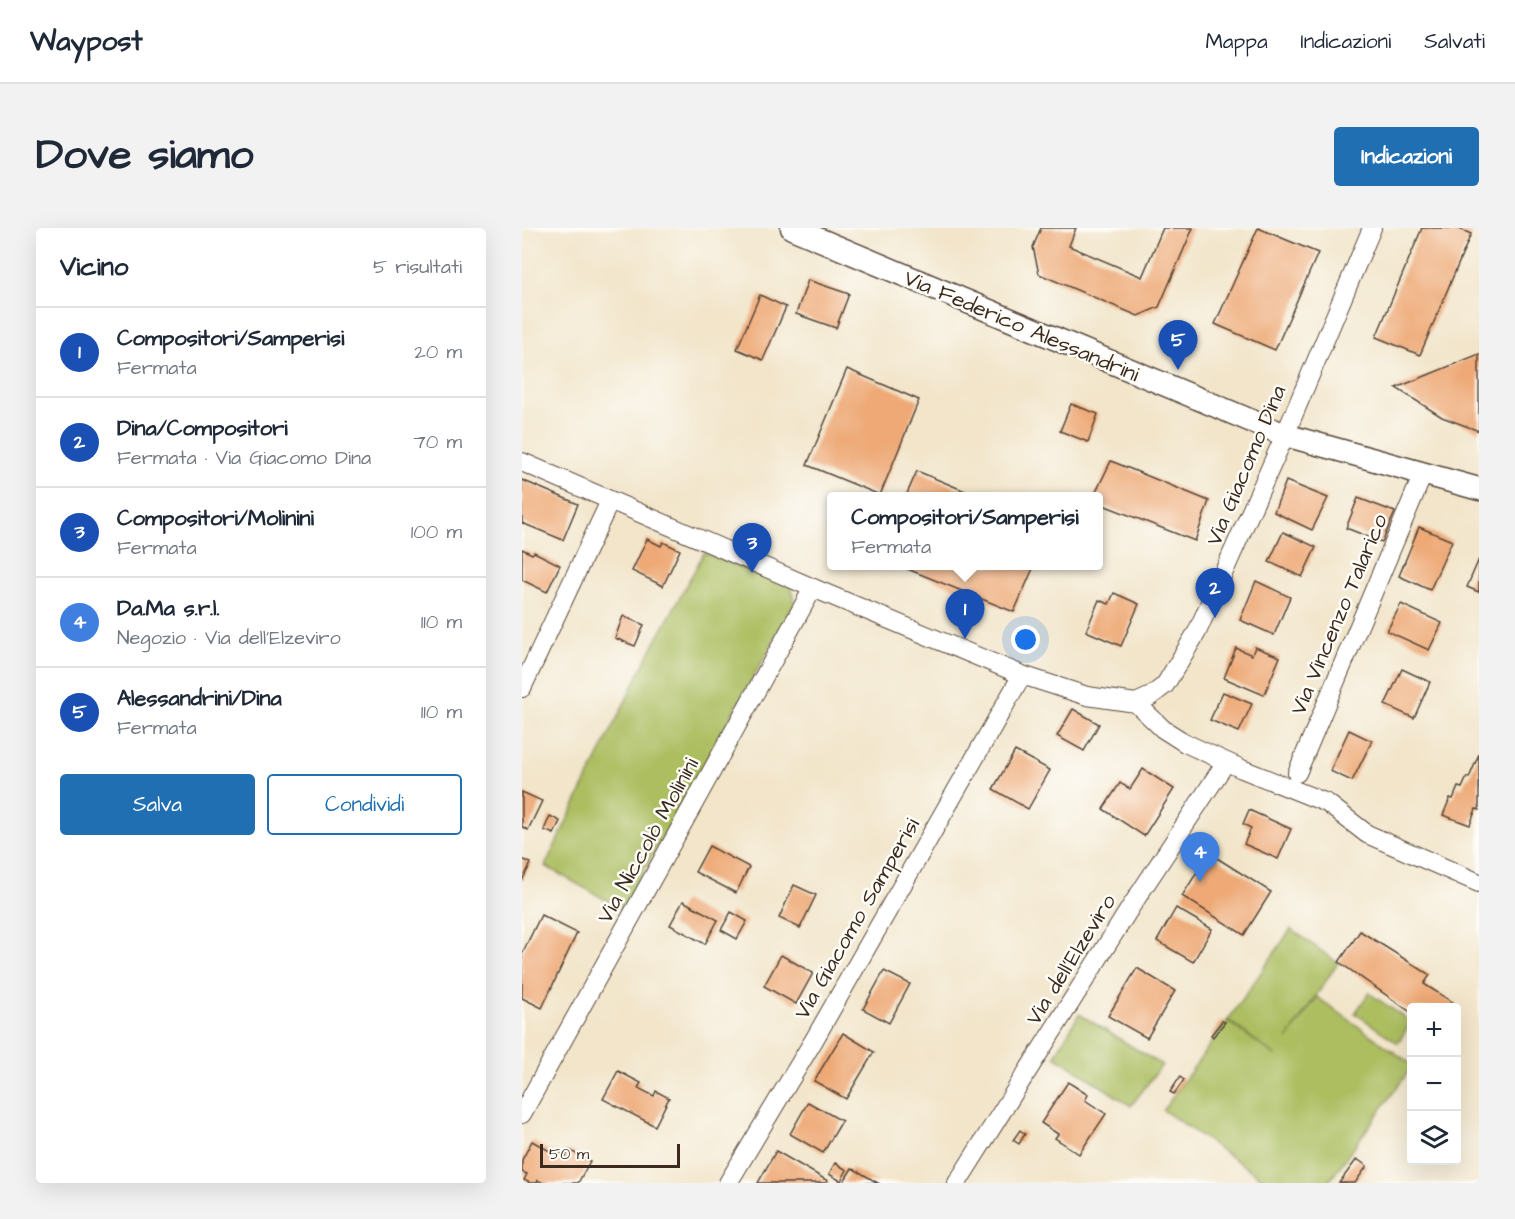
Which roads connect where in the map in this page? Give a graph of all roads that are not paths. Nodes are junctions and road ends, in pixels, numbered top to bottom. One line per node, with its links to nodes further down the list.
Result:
1 (792, 228): 3 (street, Via Federico Alessandrini)
2 (1372, 228): 3 (street, Via Giacomo Dina)
3 (1285, 435): 5 (street, Via Federico Alessandrini); 11 (street, Via Giacomo Dina)
4 (522, 462): 7 (street)
5 (1423, 474): 6 (street, Via Federico Alessandrini); 13 (street, Via Vincenzo Talarico)
6 (1479, 489)
7 (610, 501): 8 (street); 10 (street)
8 (813, 588): 9 (street); 15 (street, Via Niccolò Molinini)
9 (1022, 675): 11 (street); 16 (street, Via Giacomo Samperisi)
10 (522, 688)
11 (1136, 703): 12 (street)
12 (1226, 762): 14 (street); 17 (street, Via dell'Elzeviro)
13 (1297, 773)
14 (1479, 883)
15 (522, 1114)
16 (728, 1183)
17 (957, 1183)

